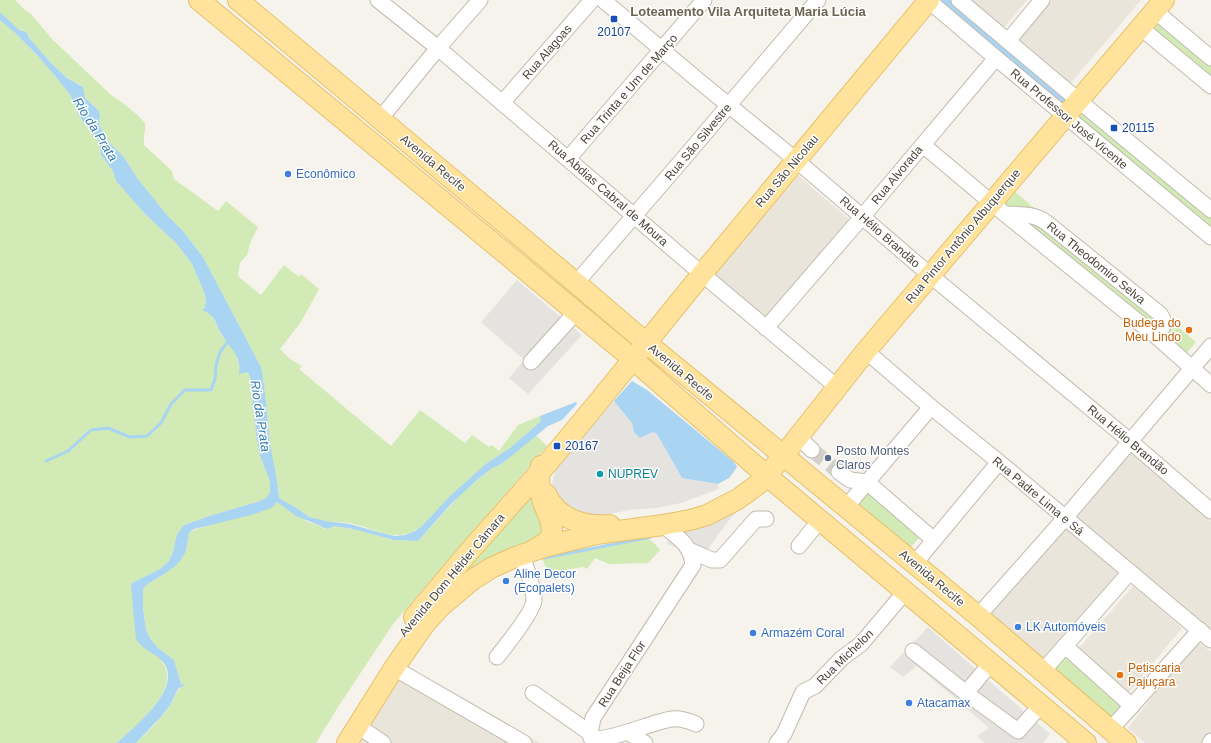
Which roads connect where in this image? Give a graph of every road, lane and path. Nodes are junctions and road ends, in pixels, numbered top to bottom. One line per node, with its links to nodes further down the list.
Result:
1 (199, 0): 35 (main road, Avenida Recife)
2 (238, 0): 23 (main road, Avenida Recife)
3 (378, 0): 15 (street, Rua Abdias Cabral de Moura)
4 (480, 0): 15 (street)
5 (592, 0): 20 (street, Rua Alagoas)
6 (604, 0): 16 (street, Rua Hélio Brandão)
7 (704, 0): 16 (street, Rua Trinta e Um de Março)
8 (818, 0): 21 (street, Rua São Silvestre)
9 (929, 0): 17 (street, Rua Professor José Vicente); 26 (main road, Rua São Nicolau)
10 (959, 0): 14 (street, Rua Professor José Vicente)
11 (1042, 0): 14 (street)
12 (1160, 6): 13 (main road, Rua Pintor Antônio Albuquerque); 18 (street)
13 (1141, 28): 19 (street); 22 (main road, Rua Pintor Antônio Albuquerque)
14 (1008, 41): 22 (street, Rua Professor José Vicente)
15 (438, 48): 20 (street, Rua Abdias Cabral de Moura); 23 (street)
16 (662, 50): 21 (street, Rua Hélio Brandão); 25 (street, Rua Trinta e Um de Março)
17 (996, 58): 22 (street, Rua Professor José Vicente); 24 (street, Rua Alvorada)
18 (1211, 58)
19 (1211, 86)
20 (502, 103): 25 (street, Rua Abdias Cabral de Moura)
21 (729, 105): 26 (street, Rua Hélio Brandão); 29 (street, Rua São Silvestre)
22 (1072, 108): 27 (main road, Rua Pintor Antônio Albuquerque); 28 (street, Rua Professor José Vicente); 31 (street, Rua Professor José Vicente)
23 (380, 119): 34 (main road, Avenida Recife)
24 (923, 145): 27 (street); 30 (street, Rua Alvorada)
25 (568, 159): 29 (street, Rua Abdias Cabral de Moura)
26 (796, 160): 30 (street, Rua Hélio Brandão); 32 (main road, Rua São Nicolau)
27 (998, 208): 33 (main road, Rua Pintor Antônio Albuquerque); 42 (street, Rua Theodomiro Selva)
28 (1211, 210)
29 (634, 216): 32 (street, Rua Abdias Cabral de Moura); 34 (street, Rua São Silvestre)
30 (862, 217): 33 (street, Rua Hélio Brandão); 36 (street, Rua Alvorada)
31 (1211, 237)
32 (702, 274): 36 (street, Rua Abdias Cabral de Moura); 37 (main road, Rua São Nicolau)
33 (930, 275): 39 (main road, Rua Pintor Antônio Albuquerque); 46 (street, Rua Hélio Brandão)
34 (576, 283): 37 (main road, Avenida Recife)
35 (576, 312): 40 (main road, Avenida Recife); 41 (street)
36 (766, 328): 44 (street, Rua Abdias Cabral de Moura)
37 (644, 340): 40 (main road, Avenida Dom Hélder Câmara); 47 (main road, Avenida Recife)
38 (1211, 346): 42 (street)
39 (866, 351): 44 (main road, Rua Pintor Antônio Albuquerque); 45 (street, Rua Padre Lima e Sá)
40 (630, 357): 49 (main road, Avenida Dom Hélder Câmara); 51 (main road, Avenida Recife)
41 (531, 362)
42 (1201, 373): 43 (street, Rua Theodomiro Selva); 46 (street)
43 (1211, 386)
44 (837, 387): 47 (main road, Rua Pintor Antônio Albuquerque)
45 (931, 407): 48 (street, Rua Padre Lima e Sá); 52 (street)
46 (1130, 441): 54 (street, Rua Hélio Brandão); 57 (street)
47 (783, 456): 51 (main road, Rua Pintor Antônio Albuquerque); 53 (main road, Avenida Recife)
48 (999, 462): 57 (street, Rua Padre Lima e Sá); 59 (street)
49 (543, 468): 58 (main road); 62 (main road, Avenida Dom Hélder Câmara); 83 (main road, Avenida Dom Hélder Câmara)
50 (839, 472): 52 (street)
51 (766, 475): 55 (main road, Avenida Recife); 58 (main road, Avenida Dom Hélder Câmara)
52 (867, 482): 53 (street); 59 (street)
53 (846, 507): 63 (main road, Avenida Recife)
54 (1211, 511)
55 (815, 516): 60 (street); 65 (main road, Avenida Recife)
56 (766, 518): 61 (street)
57 (1065, 518): 64 (street, Rua Padre Lima e Sá); 66 (street)
58 (663, 525): 61 (street); 62 (main road, Avenida Dom Hélder Câmara)
59 (934, 540): 63 (street)
60 (799, 546)
61 (691, 551): 81 (street, Rua Beija Flor)
62 (525, 554): 70 (street); 72 (main road, Avenida Dom Hélder Câmara)
63 (915, 563): 66 (main road, Avenida Recife)
64 (1130, 572): 67 (street, Rua Padre Lima e Sá); 68 (street)
65 (905, 592): 71 (main road, Avenida Recife); 88 (street, Rua Michelon)
66 (978, 616): 73 (main road, Avenida Recife)
67 (1206, 635): 77 (street)
68 (1065, 646): 73 (street); 77 (street)
69 (913, 651): 75 (street)
70 (497, 657)
71 (991, 663): 75 (street); 76 (main road, Avenida Recife)
72 (394, 668): 79 (main road, Avenida Dom Hélder Câmara); 86 (street)
73 (1042, 672): 80 (main road, Avenida Recife)
74 (533, 693): 81 (street)
75 (966, 693): 76 (street)
76 (1040, 705): 89 (main road, Avenida Recife)
77 (1132, 706): 80 (street)
78 (696, 724): 82 (street)
79 (358, 726): 84 (main road, Avenida Dom Hélder Câmara); 85 (street)
80 (1110, 730): 90 (main road, Avenida Recife)
81 (590, 733): 82 (street)
82 (629, 733): 87 (street)
83 (332, 743)
84 (347, 743)
85 (383, 743)
86 (524, 743)
87 (645, 743)
88 (777, 743)
89 (1086, 743)
90 (1126, 743)

